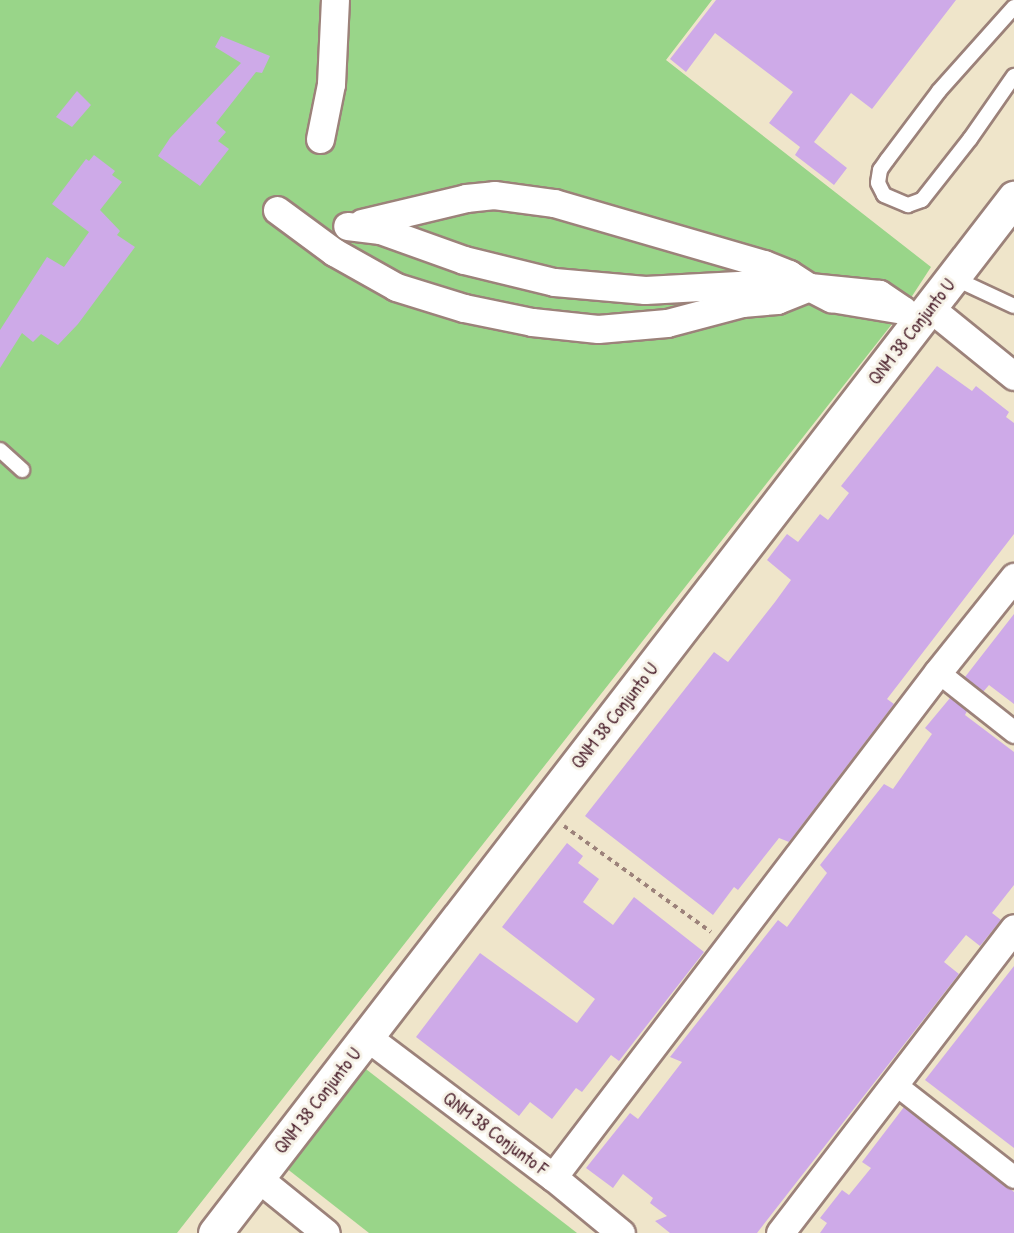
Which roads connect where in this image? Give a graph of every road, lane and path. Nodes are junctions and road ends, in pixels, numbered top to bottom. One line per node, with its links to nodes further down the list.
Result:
1 (335, 0): 4 (street)
2 (1012, 14): 3 (lane)
3 (1014, 76)
4 (321, 139)
5 (523, 198): 7 (street); 8 (street); 10 (street)
6 (1014, 198): 9 (street, QNM 38 Conjunto U)
7 (347, 226): 8 (street); 10 (street)
8 (380, 230): 10 (street)
9 (954, 278): 11 (lane); 12 (street, QNM 38 Conjunto U)
10 (809, 287)
11 (1014, 306)
12 (930, 308): 13 (street); 19 (street, QNM 38 Conjunto U)
13 (1014, 376)
14 (0, 450): 15 (lane)
15 (22, 470)
16 (1014, 577): 17 (street)
17 (938, 672): 18 (street); 21 (street)
18 (1014, 732)
19 (543, 810): 21 (path); 22 (street, QNM 38 Conjunto U)
20 (1014, 928): 23 (street)
21 (729, 945): 24 (street)
22 (367, 1037): 24 (street, QNM 38 Conjunto F); 25 (street, QNM 38 Conjunto U)
23 (895, 1084): 26 (street); 30 (street)
24 (553, 1177): 29 (street, QNM 38 Conjunto F)
25 (258, 1178): 27 (street, QNM 38 Conjunto U); 28 (street)
26 (1014, 1178)
27 (215, 1233)
28 (326, 1233)
29 (621, 1233)
30 (780, 1233)

